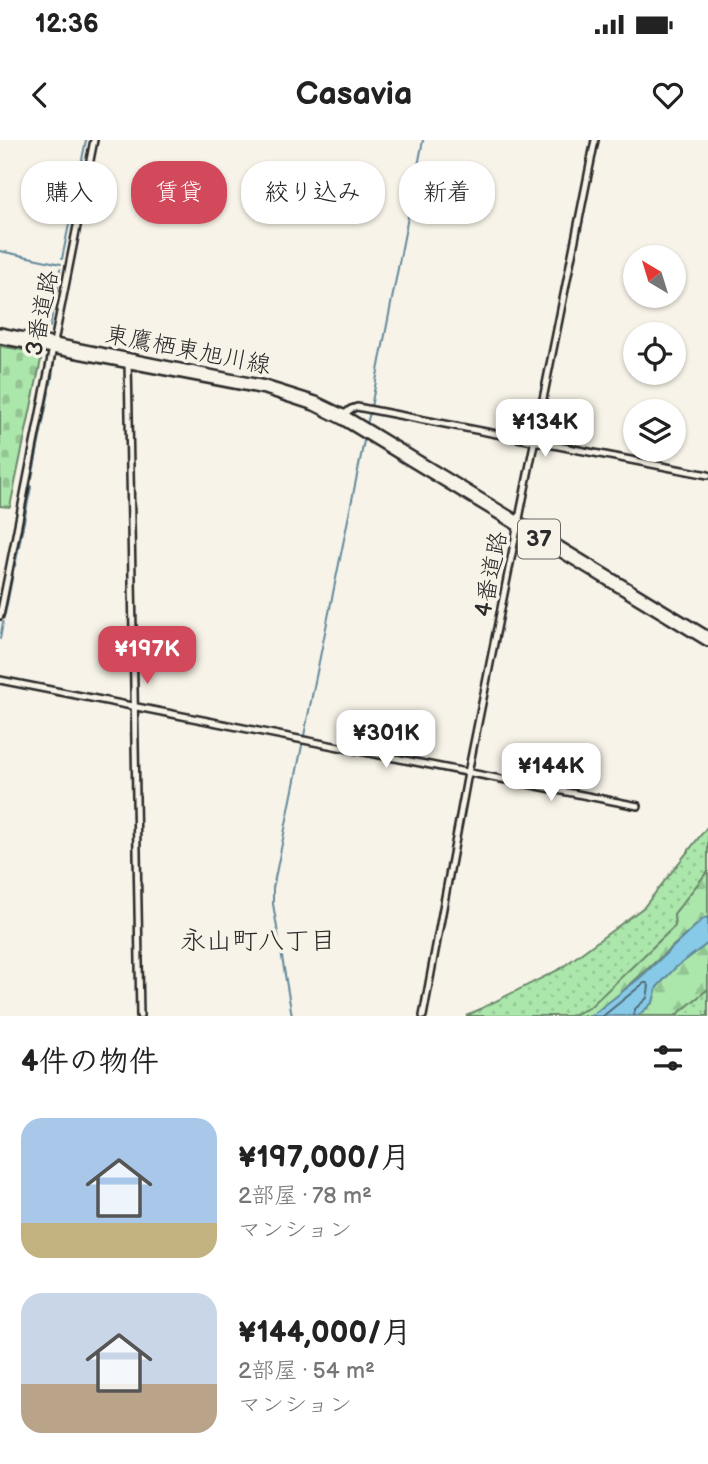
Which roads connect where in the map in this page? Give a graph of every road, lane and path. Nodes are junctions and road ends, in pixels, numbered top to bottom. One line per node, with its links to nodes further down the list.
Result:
1 (94, 140): 5 (street, 3番道路)
2 (595, 140): 8 (street, 4番道路)
3 (0, 332): 5 (main road, 東鷹栖東旭川線 / 37)
4 (0, 339): 5 (main road, 東鷹栖東旭川線 / 37)
5 (53, 346): 6 (main road, 東鷹栖東旭川線 / 37); 11 (street, 3番道路)
6 (128, 360): 7 (main road, 東鷹栖東旭川線 / 37); 15 (street)
7 (342, 417): 8 (street); 10 (main road, 東鷹栖東旭川線 / 37)
8 (535, 442): 9 (street); 10 (street, 4番道路)
9 (708, 475)
10 (519, 524): 12 (main road, 37); 13 (main road, 37); 16 (street, 4番道路)
11 (0, 616)
12 (708, 636)
13 (708, 642)
14 (0, 680): 15 (street)
15 (134, 706): 16 (street); 18 (street)
16 (468, 773): 17 (street); 19 (street, 4番道路)
17 (638, 806)
18 (140, 1016)
19 (423, 1016)

